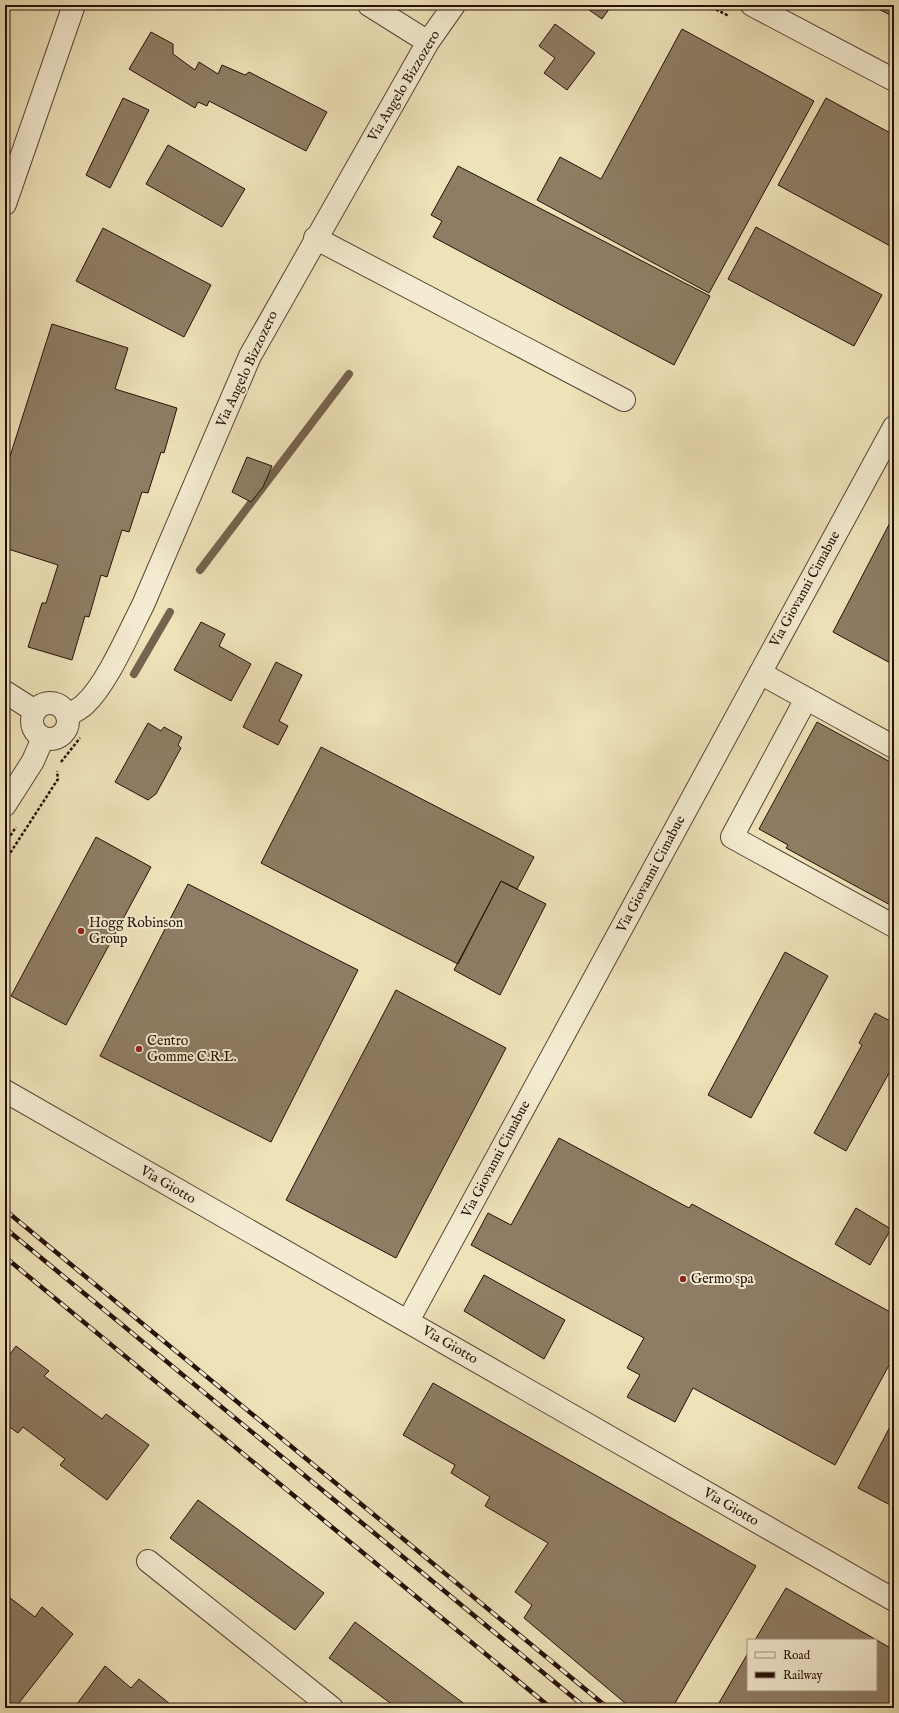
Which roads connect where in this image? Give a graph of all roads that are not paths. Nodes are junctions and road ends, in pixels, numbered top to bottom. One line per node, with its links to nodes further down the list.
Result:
1 (74, 5): 7 (street)
2 (369, 5): 5 (street)
3 (454, 5): 5 (street, Via Angelo Bizzozero)
4 (752, 5): 6 (street)
5 (428, 42): 8 (street, Via Angelo Bizzozero)
6 (894, 80)
7 (5, 204)
8 (315, 238): 9 (street); 15 (street, Via Angelo Bizzozero)
9 (624, 400)
10 (894, 427): 11 (street, Via Giovanni Cimabue)
11 (760, 673): 13 (street); 21 (street, Via Giovanni Cimabue)
12 (5, 692): 14 (street)
13 (806, 699): 17 (street); 19 (street)
14 (35, 711): 15 (street); 16 (street)
15 (67, 716): 16 (street)
16 (43, 738): 18 (street)
17 (894, 747)
18 (5, 805)
19 (894, 926)
20 (5, 1091): 21 (street, Via Giotto)
21 (408, 1321): 23 (street, Via Giotto)
22 (148, 1561): 24 (street)
23 (894, 1600)
24 (332, 1708)

